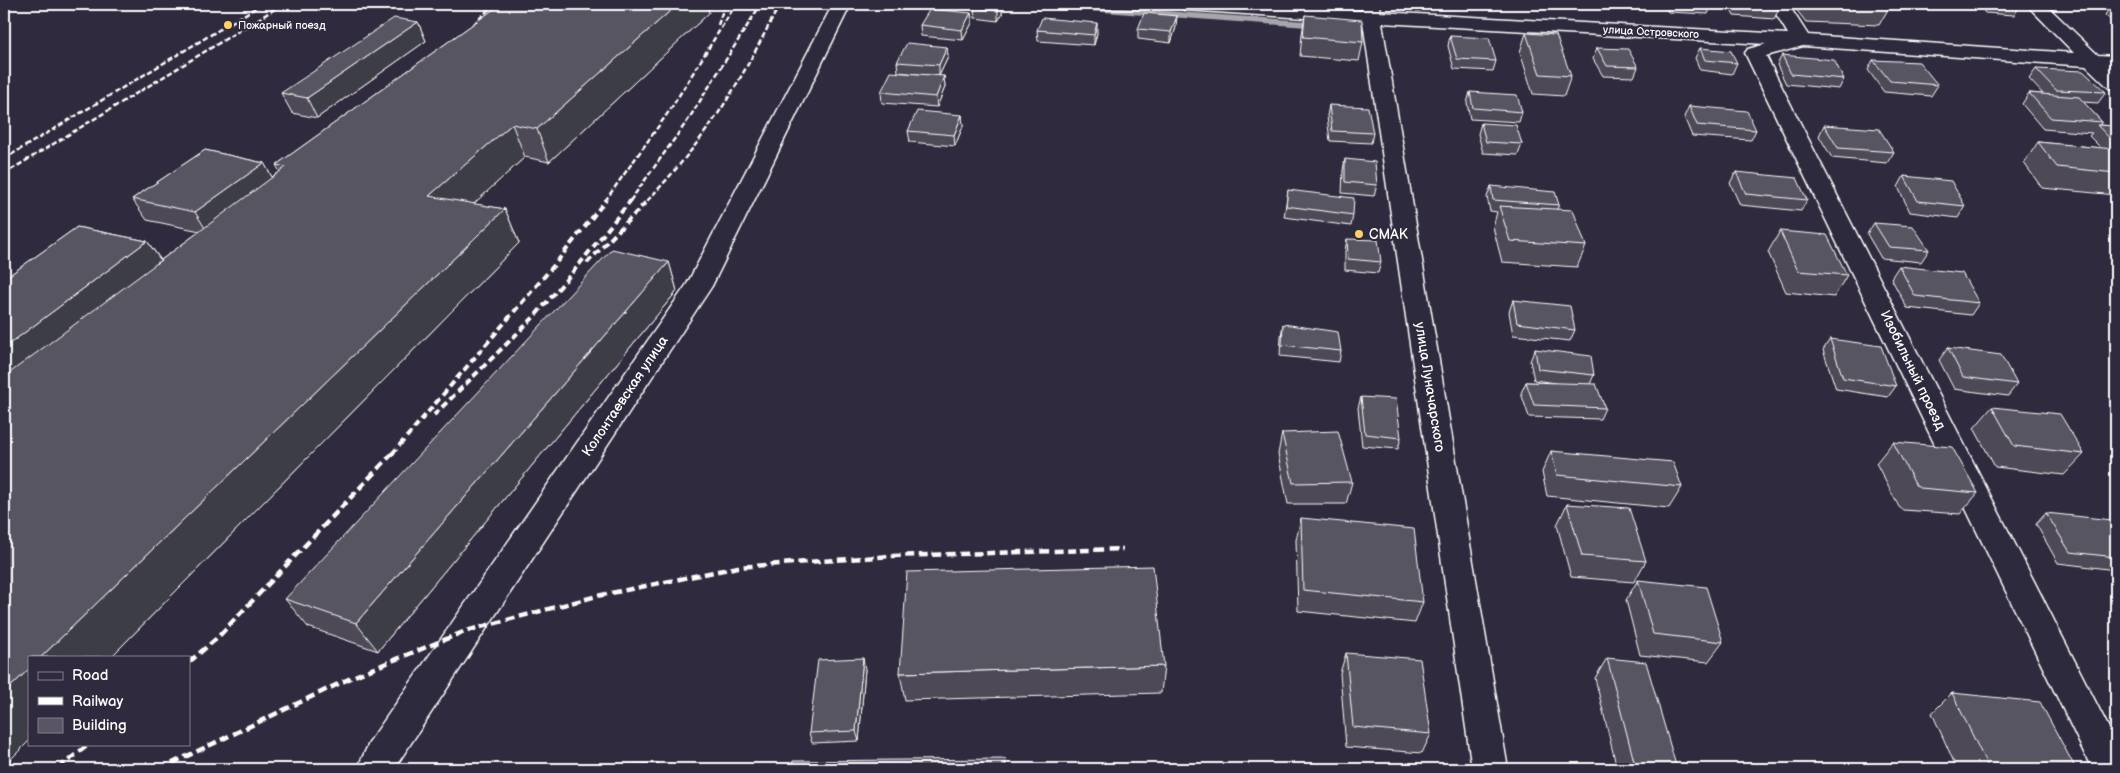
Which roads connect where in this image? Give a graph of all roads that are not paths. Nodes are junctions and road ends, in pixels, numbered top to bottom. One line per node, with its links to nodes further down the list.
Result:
1 (842, 4): 10 (street, Колонтаевская улица)
2 (1186, 4): 5 (street, улица Островского)
3 (1779, 4): 6 (street)
4 (2035, 4): 7 (street)
5 (1371, 10): 6 (street, улица Островского); 11 (street, улица Луначарского)
6 (1802, 40): 7 (street, улица Островского); 12 (street, Изобильный проезд)
7 (2093, 60): 8 (street, улица Островского); 9 (street)
8 (2116, 62)
9 (2116, 84)
10 (375, 769)
11 (1490, 769)
12 (2111, 769)

